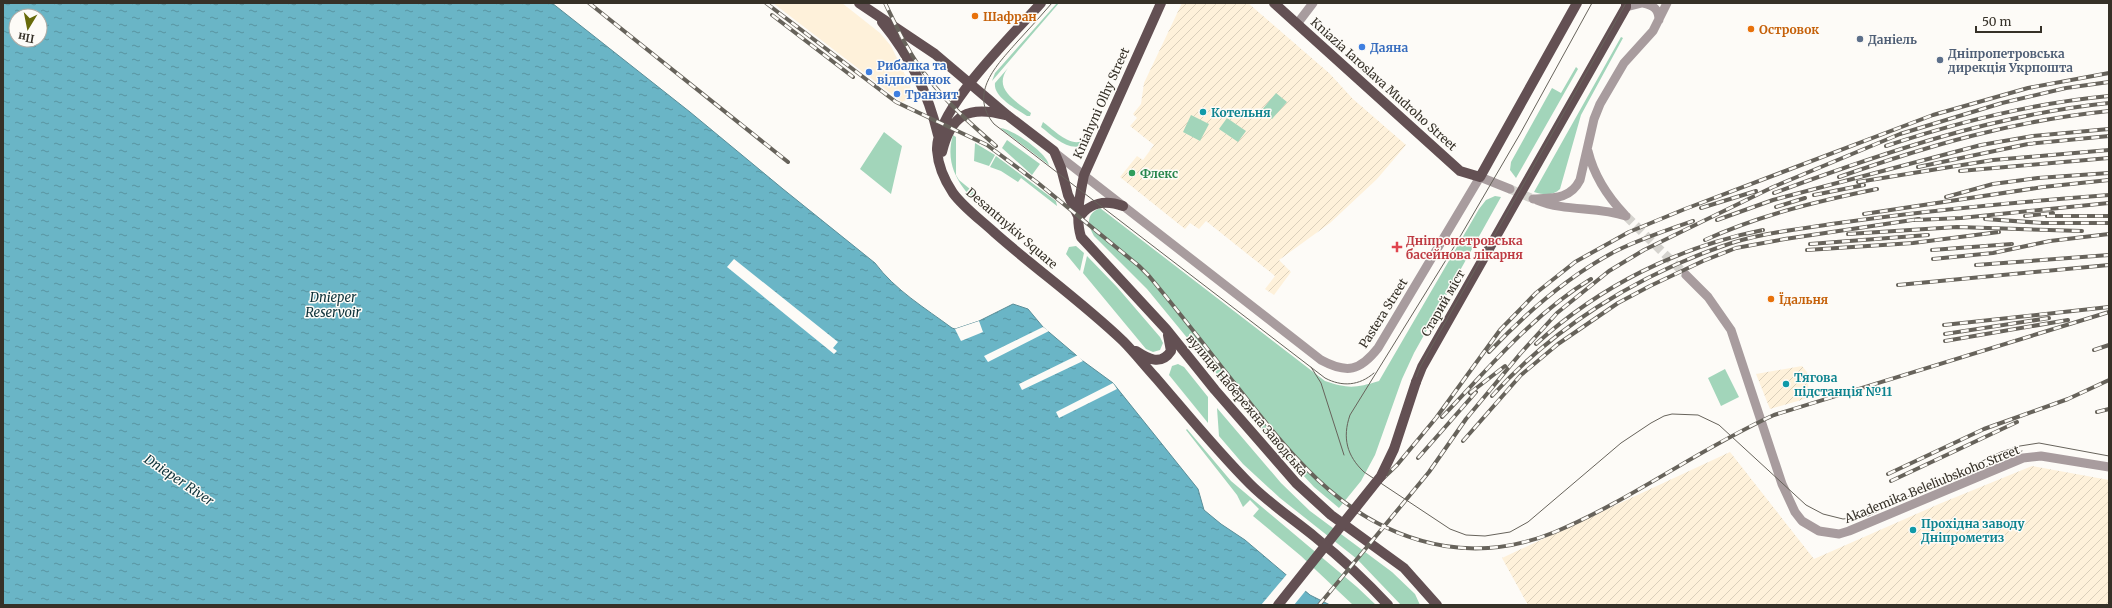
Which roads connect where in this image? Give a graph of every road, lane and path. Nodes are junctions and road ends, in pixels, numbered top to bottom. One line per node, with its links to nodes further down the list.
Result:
1 (859, 3): 10 (main road)
2 (1041, 3): 13 (main road)
3 (1160, 3): 19 (main road, Kniahyni Olhy Street)
4 (1274, 3): 12 (main road, Kniazia Iaroslava Mudroho Street)
5 (1312, 3): 12 (street)
6 (1577, 3): 20 (main road, Pastera Street)
7 (1643, 3): 9 (street); 11 (street)
8 (1667, 3): 11 (street)
9 (1628, 4): 28 (main road, Старий міст, bridge)
10 (875, 15): 13 (main road); 15 (main road, Desantnykiv Square)
11 (1659, 21): 16 (street)
12 (1297, 24): 20 (main road, Kniazia Iaroslava Mudroho Street)
13 (970, 82): 14 (main road); 15 (main road)
14 (1007, 115): 17 (main road); 18 (main road)
15 (938, 135): 18 (main road, Desantnykiv Square)
16 (1588, 149): 16 (street)
17 (1054, 151): 19 (street, Pastera Street); 23 (main road)
18 (939, 163): 26 (main road, Desantnykiv Square)
19 (1084, 175): 22 (street, Pastera Street); 23 (main road, Kniahyni Olhy Street)
20 (1480, 177): 21 (street); 22 (street, Pastera Street)
21 (1510, 189)
22 (1123, 206): 23 (main road)
23 (1079, 218): 25 (main road, вулиця Набережна Заводська)
24 (1686, 275): 27 (street, Akademika Beleliubskoho Street)
25 (1166, 329): 26 (main road); 30 (main road, вулиця Набережна Заводська)
26 (1124, 343): 29 (main road)
27 (2109, 467)
28 (1278, 605)
29 (1388, 605)
30 (1437, 605)

